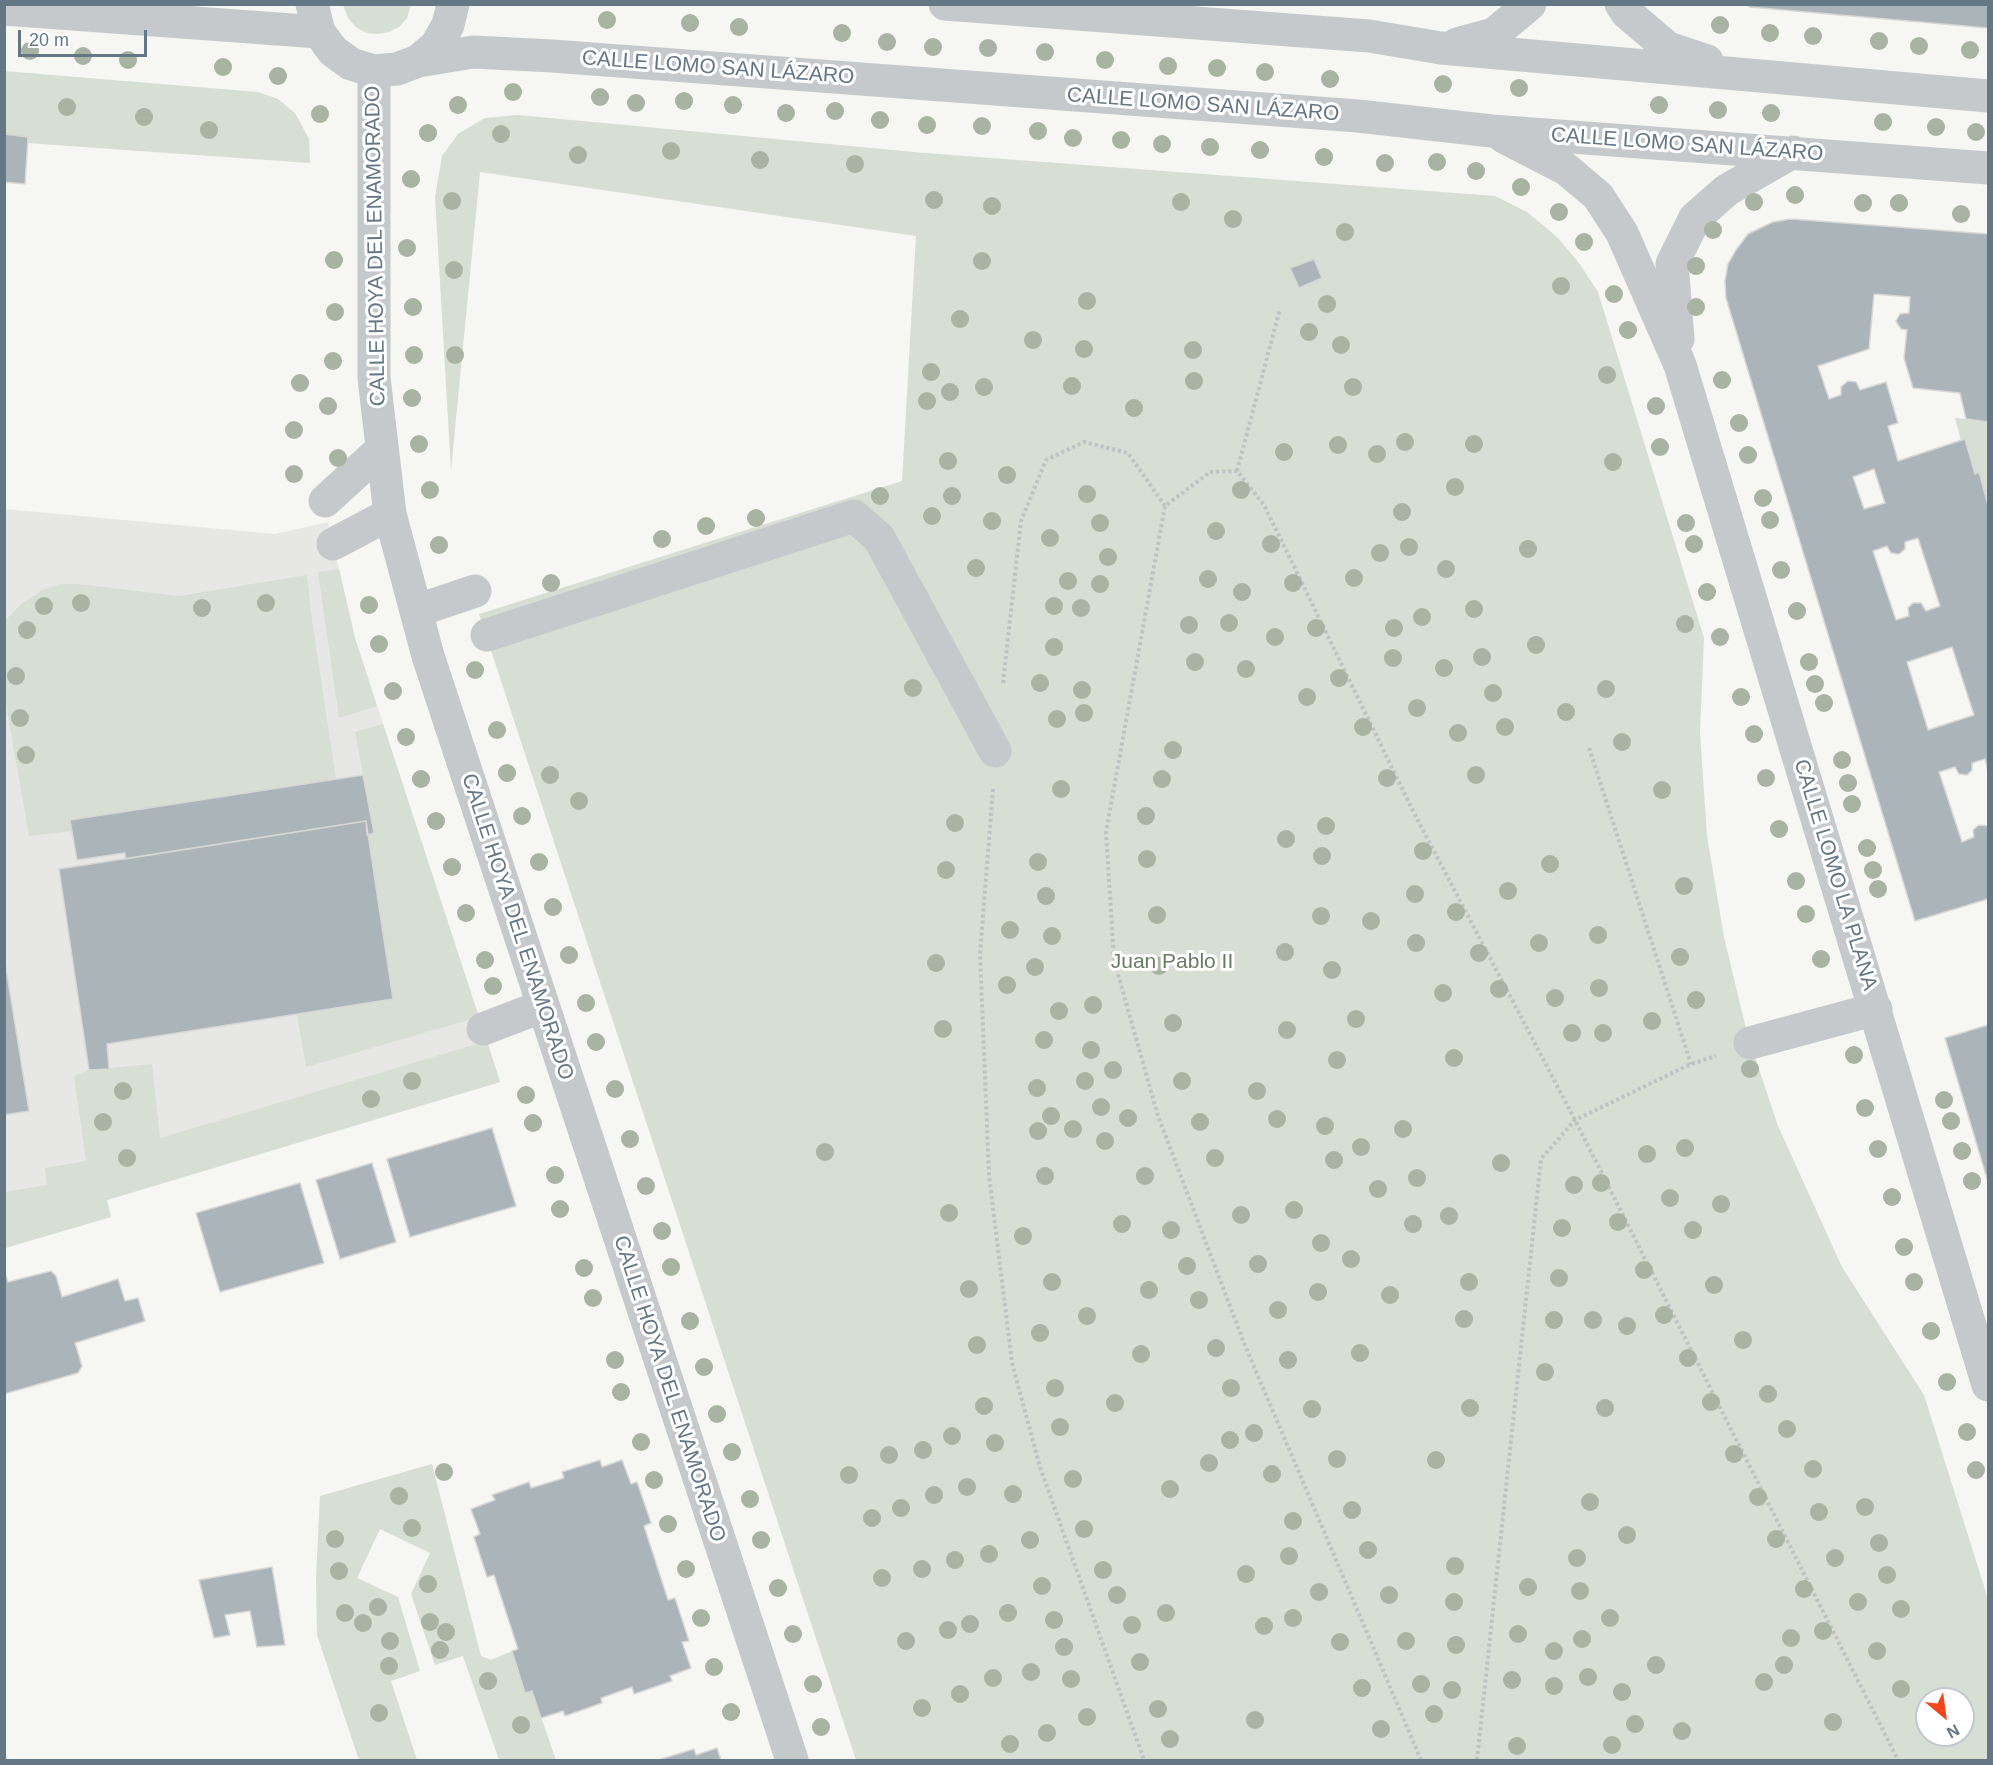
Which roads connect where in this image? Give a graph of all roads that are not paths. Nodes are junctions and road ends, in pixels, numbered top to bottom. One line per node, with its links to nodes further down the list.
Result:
1 (453, 4): 8 (street)
2 (945, 4): 7 (street)
3 (1530, 4): 7 (street)
4 (1621, 4): 10 (street)
5 (4, 9): 6 (street)
6 (316, 18): 9 (street)
7 (1441, 48): 10 (street)
8 (418, 61): 9 (street, CALLE LOMO SAN LÁZARO); 12 (street, CALLE LOMO SAN LÁZARO)
9 (374, 71): 16 (street, CALLE HOYA DEL ENAMORADO)
10 (1754, 77): 11 (street)
11 (1989, 96)
12 (1492, 131): 13 (street, CALLE LOMO SAN LÁZARO); 15 (street, CALLE LOMO LA PLANA)
13 (1792, 152): 14 (street, CALLE LOMO SAN LÁZARO); 15 (street, CALLE LOMO LA PLANA)
14 (1989, 168)
15 (1680, 365): 25 (street, CALLE LOMO LA PLANA)
16 (382, 449): 17 (street); 18 (street, CALLE HOYA DEL ENAMORADO)
17 (325, 501)
18 (390, 514): 19 (street); 21 (street, CALLE HOYA DEL ENAMORADO)
19 (333, 544)
20 (475, 591): 21 (street)
21 (416, 610): 24 (street, CALLE HOYA DEL ENAMORADO)
22 (487, 635): 23 (street)
23 (995, 751)
24 (543, 1006): 26 (street); 29 (street, CALLE HOYA DEL ENAMORADO)
25 (1875, 1009): 27 (street); 28 (street, CALLE LOMO LA PLANA)
26 (483, 1029)
27 (1750, 1043)
28 (1989, 1385)
29 (792, 1761)

